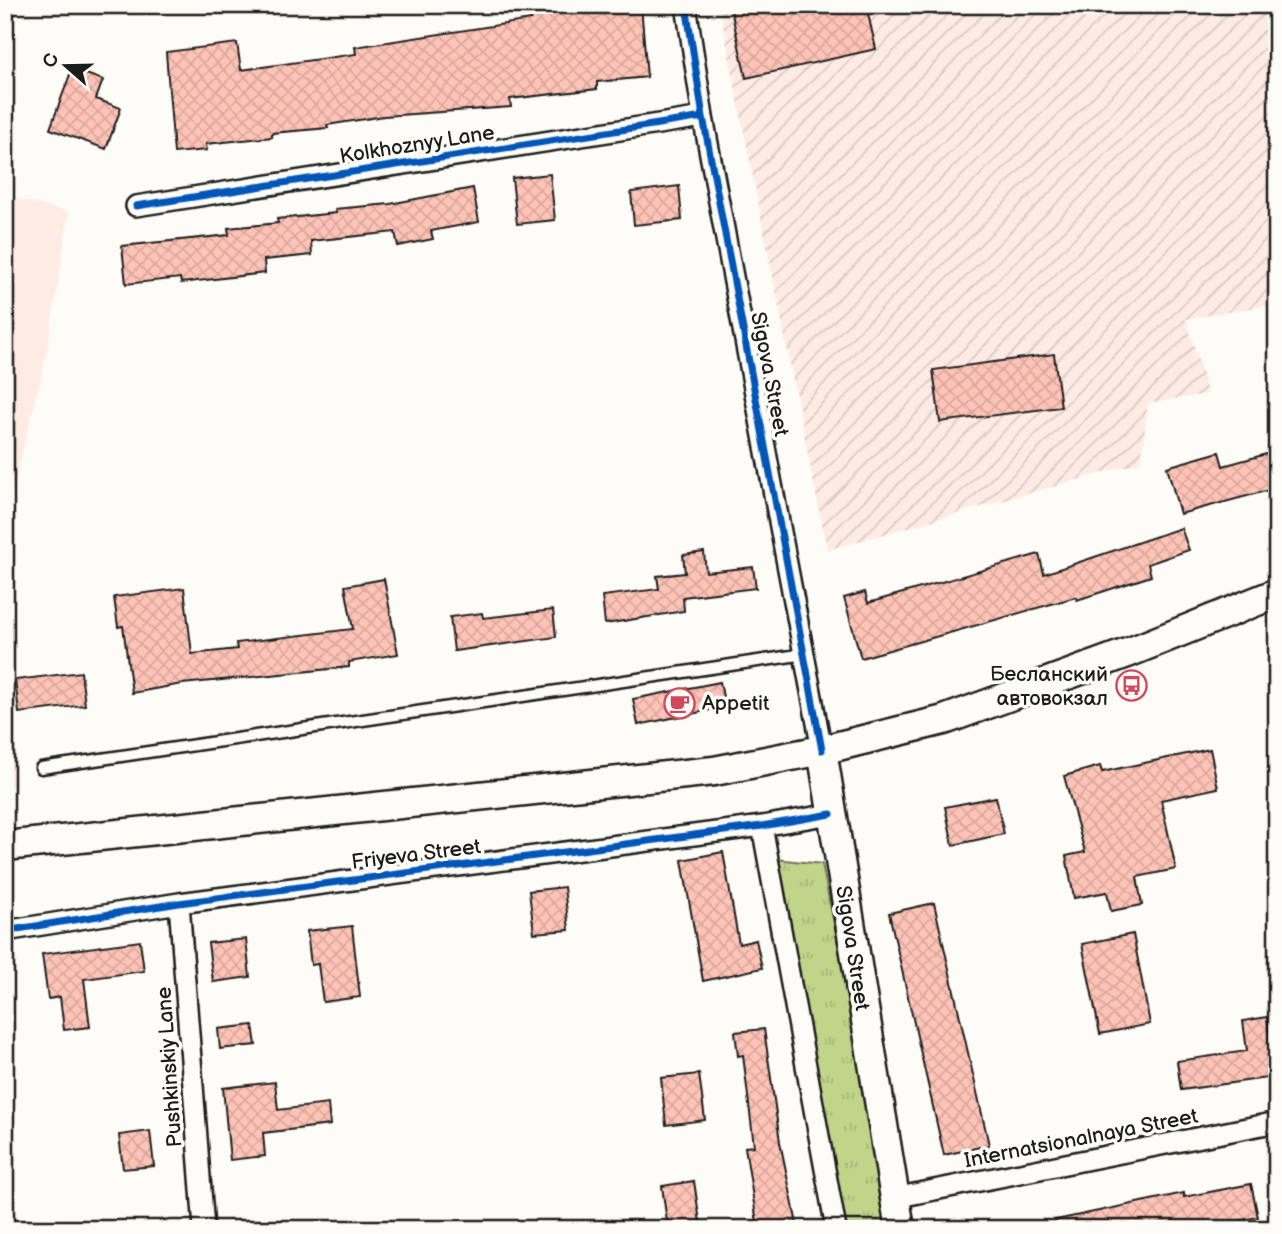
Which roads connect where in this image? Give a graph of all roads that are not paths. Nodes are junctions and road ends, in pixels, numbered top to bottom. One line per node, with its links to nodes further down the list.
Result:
1 (686, 5): 2 (street, Sigova Street)
2 (703, 117): 3 (street, Kolkhoznyy Lane); 5 (street, Sigova Street)
3 (136, 206)
4 (1277, 593): 6 (main road)
5 (805, 654): 6 (street, Sigova Street); 7 (lane)
6 (822, 750): 8 (main road, Sigova Street); 10 (main road)
7 (41, 768)
8 (831, 814): 9 (street, Friyeva Street); 14 (main road, Sigova Street)
9 (762, 826): 11 (street, Friyeva Street); 16 (street)
10 (5, 846)
11 (179, 903): 12 (street, Friyeva Street); 15 (street, Pushkinskiy Lane)
12 (5, 931)
13 (1277, 1122): 14 (street, Internatsionalnaya Street)
14 (894, 1198): 17 (main road, Sigova Street)
15 (204, 1229)
16 (836, 1229)
17 (900, 1229)

